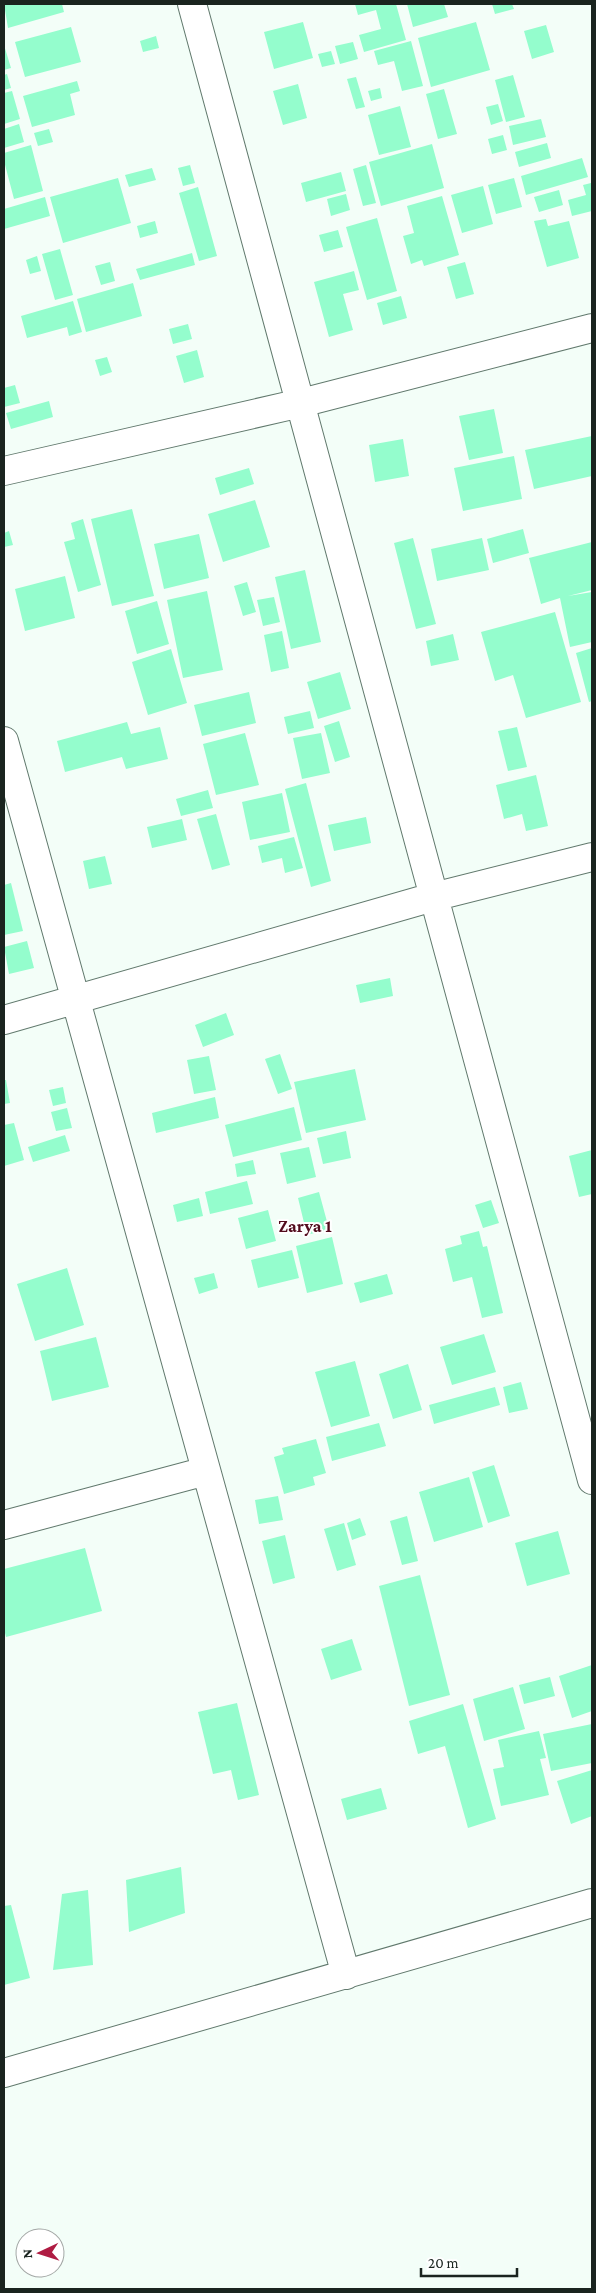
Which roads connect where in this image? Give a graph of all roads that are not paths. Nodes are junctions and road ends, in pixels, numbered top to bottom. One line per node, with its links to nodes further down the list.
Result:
1 (192, 4): 3 (street)
2 (592, 328): 3 (street)
3 (301, 403): 4 (street); 7 (street)
4 (4, 471)
5 (4, 743): 8 (street)
6 (592, 857): 7 (street)
7 (433, 897): 8 (street); 11 (street)
8 (76, 999): 9 (street); 10 (street)
9 (4, 1020)
10 (206, 1471): 12 (street); 14 (street)
11 (592, 1480)
12 (4, 1525)
13 (592, 1903): 14 (street)
14 (346, 1976): 15 (street)
15 (4, 2073)

